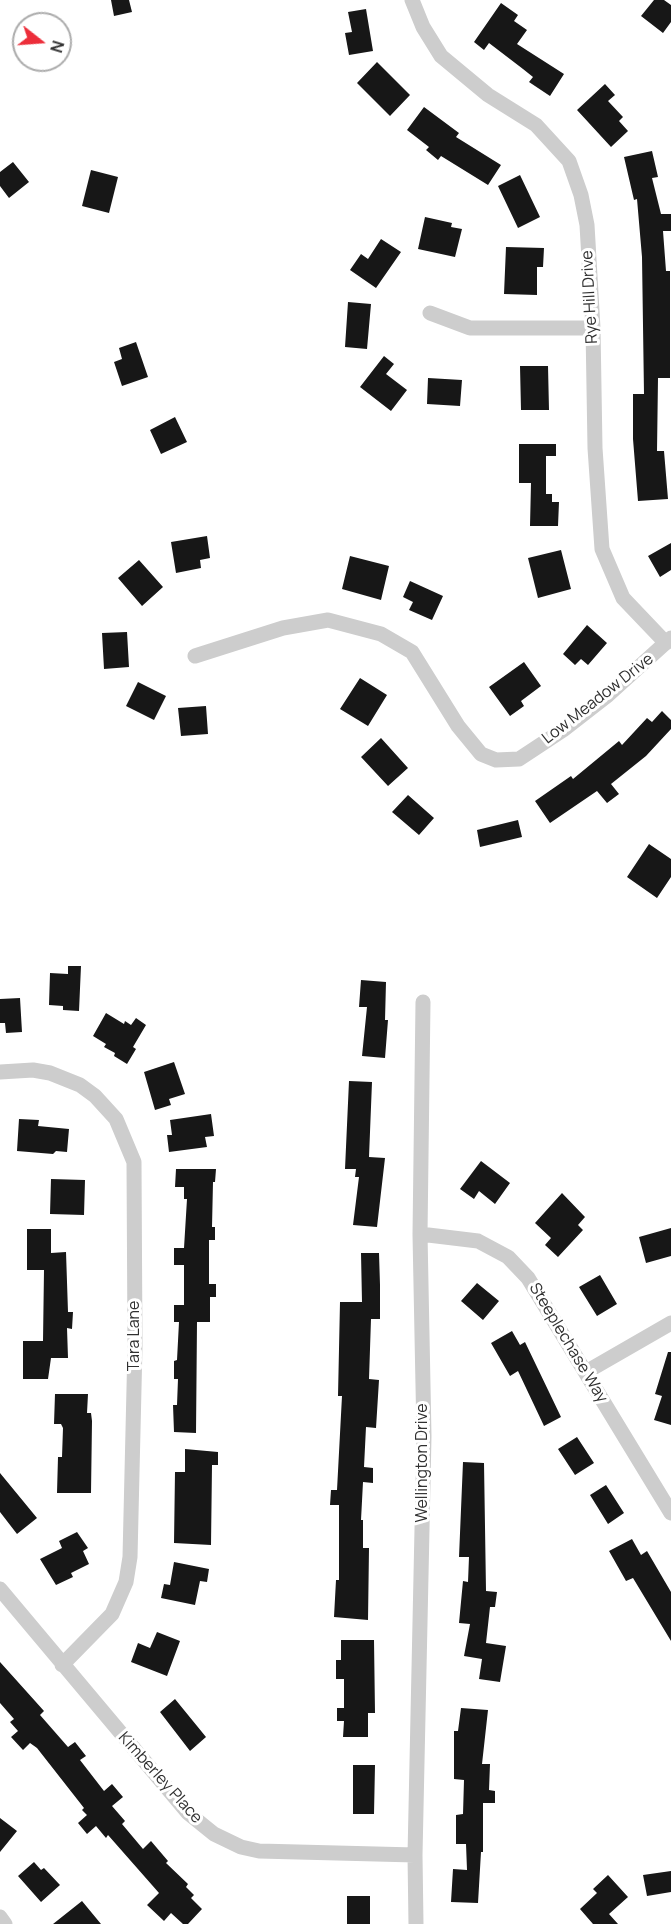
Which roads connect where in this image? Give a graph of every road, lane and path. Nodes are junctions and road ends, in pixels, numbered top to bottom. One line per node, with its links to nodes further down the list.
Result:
1 (412, 0): 3 (street, Rye Hill Drive)
2 (430, 314): 3 (street)
3 (593, 328): 4 (street, Rye Hill Drive)
4 (669, 640): 5 (street, Low Meadow Drive)
5 (195, 656)
6 (423, 1002): 8 (street, Wellington Drive)
7 (0, 1072): 13 (street, Tara Lane)
8 (420, 1234): 10 (street, Steeplechase Way); 14 (street, Wellington Drive)
9 (671, 1323): 10 (street)
10 (586, 1372): 11 (street, Steeplechase Way)
11 (671, 1513)
12 (0, 1589): 13 (street, Kimberley Place)
13 (62, 1665): 14 (street, Kimberley Place)
14 (415, 1855): 17 (street, Wellington Drive)
15 (0, 1917): 16 (street)
16 (5, 1924)
17 (416, 1924)

